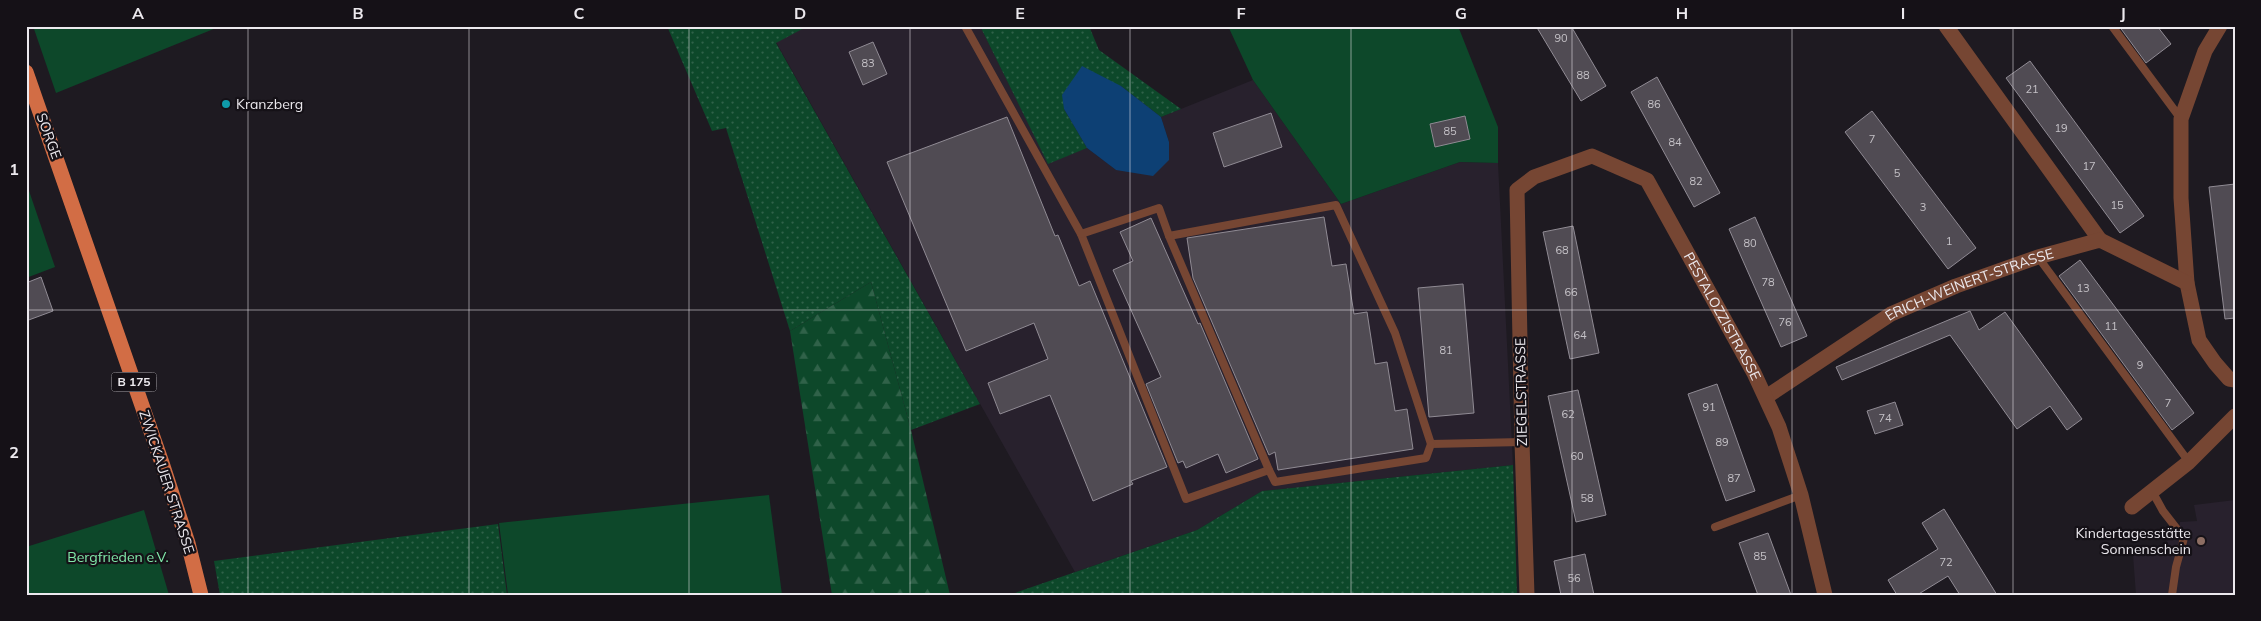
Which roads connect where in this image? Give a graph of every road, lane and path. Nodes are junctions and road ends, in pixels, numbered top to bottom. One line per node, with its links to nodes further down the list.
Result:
1 (965, 26): 9 (lane)
2 (1946, 26): 11 (street)
3 (2112, 26): 6 (lane)
4 (2220, 26): 6 (street)
5 (26, 72): 7 (main road, SORGE / B 175)
6 (2181, 119): 13 (street)
7 (62, 171): 25 (main road, ZWICKAUER STRASSE / B 175)
8 (1518, 190): 15 (street, PESTALOZZISTRASSE); 17 (street, ZIEGELSTRASSE)
9 (1082, 234): 10 (lane); 20 (lane)
10 (1169, 236): 18 (lane); 20 (lane)
11 (2100, 240): 12 (street, ERICH-WEINERT-STRASSE); 13 (street)
12 (2038, 257): 15 (street, ERICH-WEINERT-STRASSE); 19 (lane)
13 (2187, 283): 14 (street)
14 (2235, 380)
15 (1766, 397): 22 (street, PESTALOZZISTRASSE)
16 (2235, 416): 19 (street)
17 (1522, 442): 18 (lane); 26 (street, ZIEGELSTRASSE)
18 (1431, 444): 20 (lane)
19 (2189, 462): 21 (street)
20 (1269, 470)
21 (2152, 491): 23 (street); 28 (lane)
22 (1802, 495): 24 (lane); 27 (street, PESTALOZZISTRASSE)
23 (2132, 507)
24 (1715, 527)
25 (201, 595)
26 (1527, 595)
27 (1825, 595)
28 (2172, 595)

